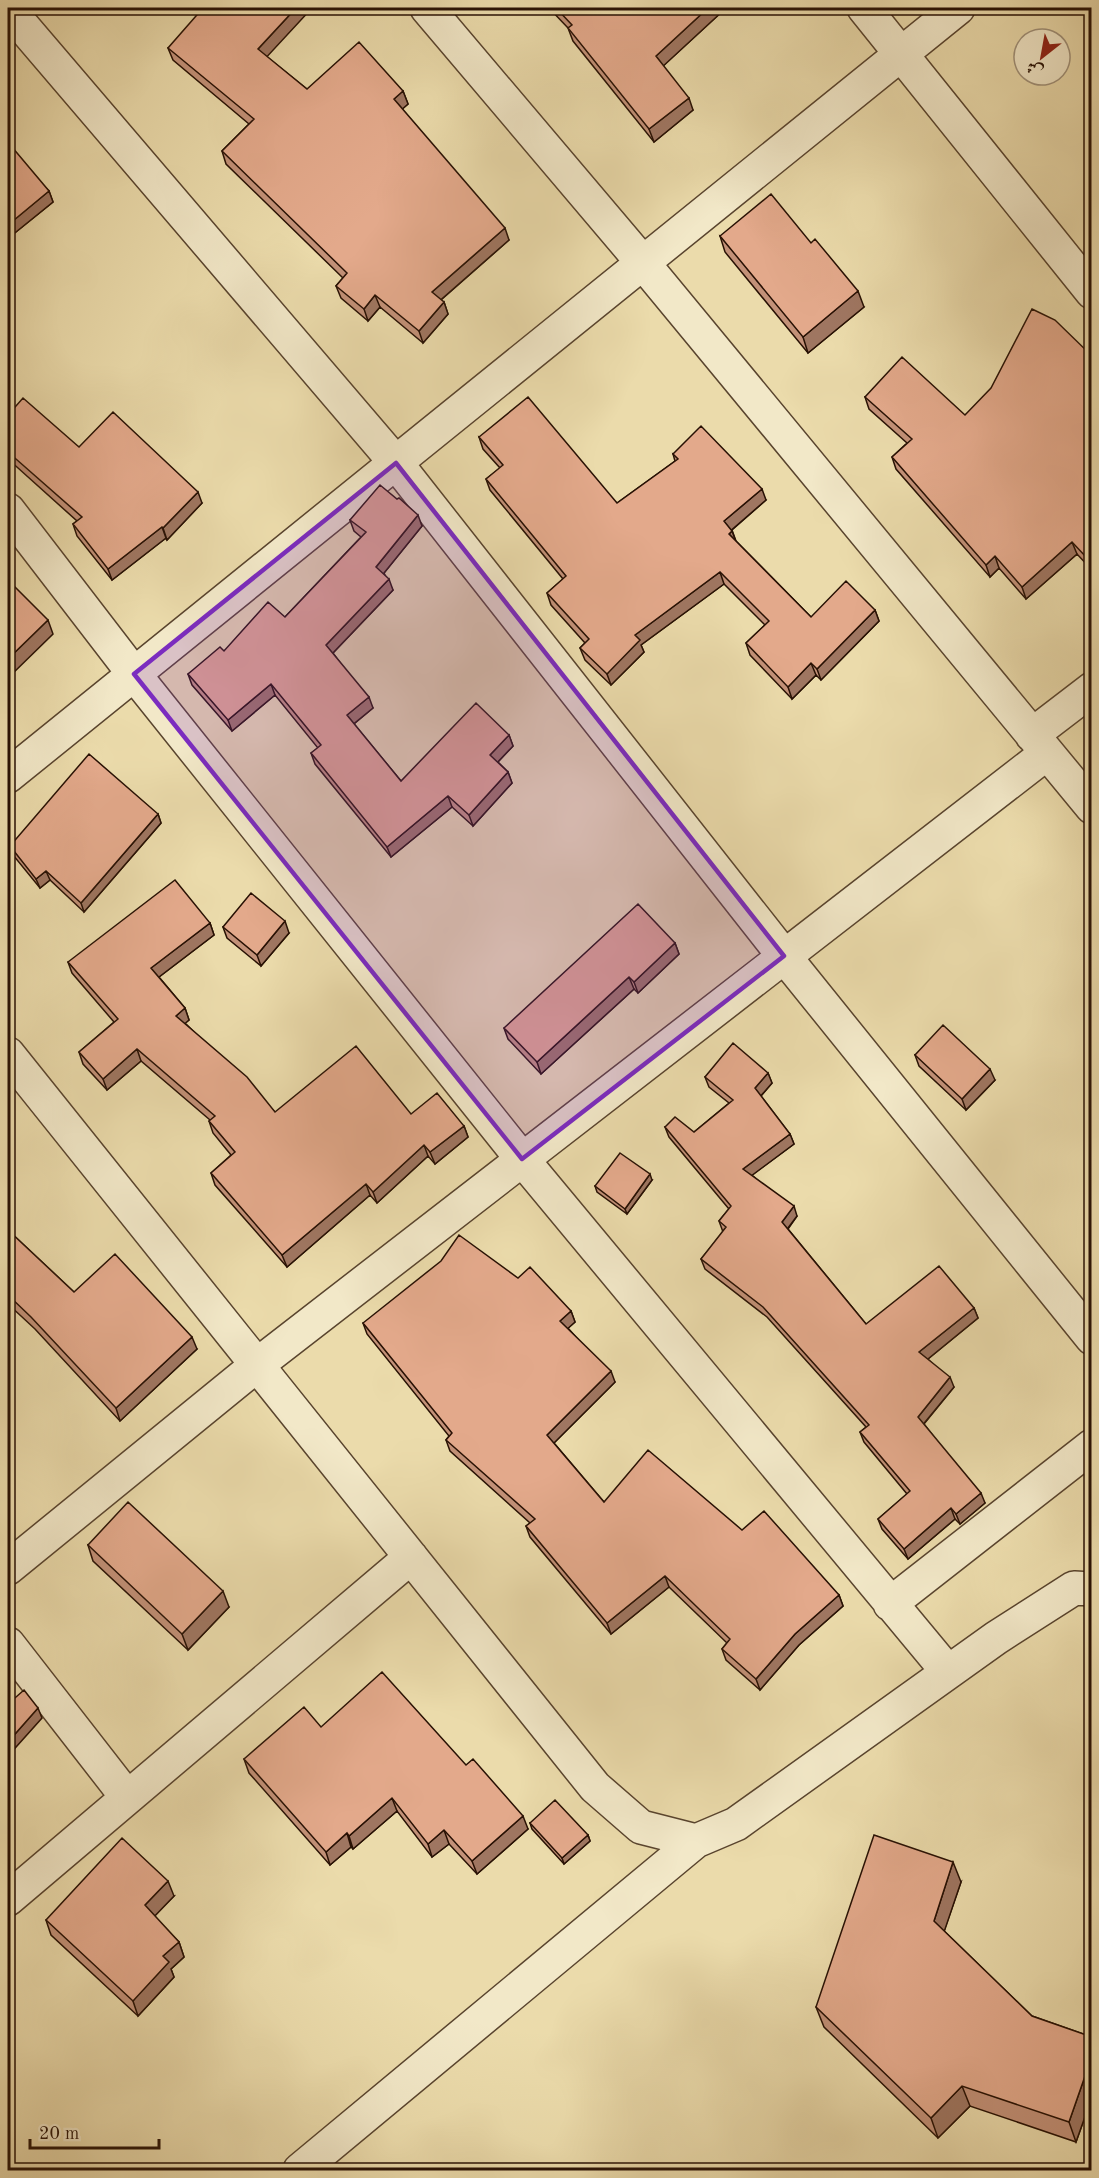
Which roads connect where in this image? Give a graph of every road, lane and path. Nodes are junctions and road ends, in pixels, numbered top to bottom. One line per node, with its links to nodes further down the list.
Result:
1 (427, 8): 6 (street)
2 (864, 8): 5 (street)
3 (958, 8): 5 (street)
4 (8, 9): 8 (street)
5 (901, 54): 6 (street); 7 (street)
6 (643, 262): 8 (street); 12 (street)
7 (1092, 292)
8 (396, 463): 10 (street); 15 (street)
9 (8, 510): 10 (street)
10 (134, 674): 13 (street); 17 (street)
11 (1092, 688): 12 (street)
12 (1039, 744): 14 (street); 15 (street)
13 (8, 776)
14 (1092, 807)
15 (784, 956): 17 (street); 18 (street)
16 (8, 1054): 19 (street)
17 (522, 1159): 19 (street); 24 (street)
18 (1092, 1338)
19 (257, 1365): 21 (street); 22 (street)
20 (1092, 1446): 24 (street)
21 (411, 1557): 27 (street); 28 (street)
22 (8, 1568)
23 (1092, 1589): 26 (street)
24 (891, 1604): 26 (street)
25 (8, 1644): 27 (street)
26 (948, 1672): 28 (street)
27 (127, 1797): 29 (street)
28 (696, 1841): 30 (street)
29 (8, 1899)
30 (300, 2170)

